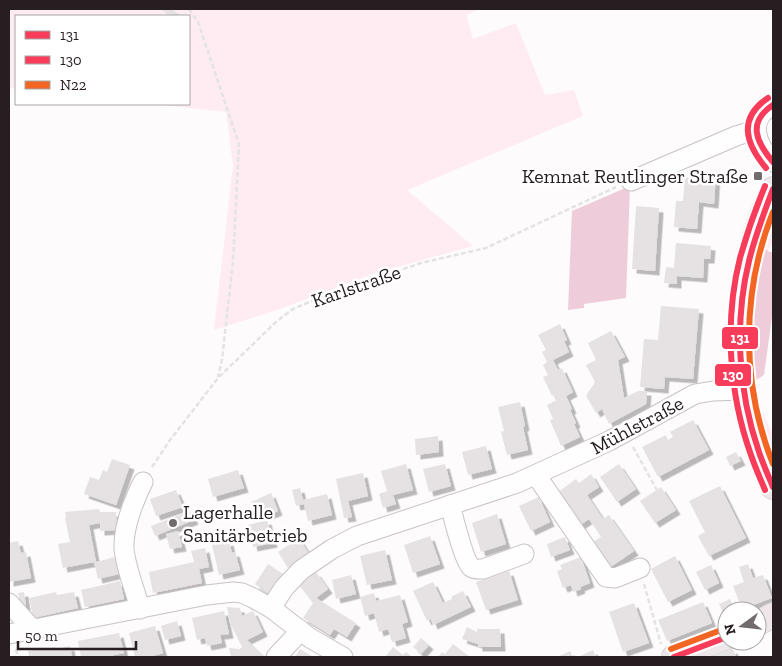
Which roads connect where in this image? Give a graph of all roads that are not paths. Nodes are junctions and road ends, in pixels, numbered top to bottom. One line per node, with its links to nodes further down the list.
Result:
1 (773, 105): 2 (street)
2 (756, 130): 3 (street); 4 (street)
3 (773, 162)
4 (631, 181)
5 (773, 189): 6 (main road)
6 (743, 390): 7 (street, Mühlstraße); 9 (main road)
7 (536, 475): 10 (street, Mühlstraße); 12 (street)
8 (143, 482): 15 (street)
9 (773, 488)
10 (450, 505): 11 (street); 14 (street, Mühlstraße)
11 (524, 554)
12 (640, 568)
13 (9, 602): 17 (street)
14 (270, 608): 15 (street); 16 (street)
15 (140, 609): 17 (street)
16 (299, 629): 21 (street); 22 (street)
17 (32, 630): 18 (street)
18 (9, 634)
19 (717, 639): 20 (main road)
20 (668, 653)
21 (276, 657)
22 (343, 657)

